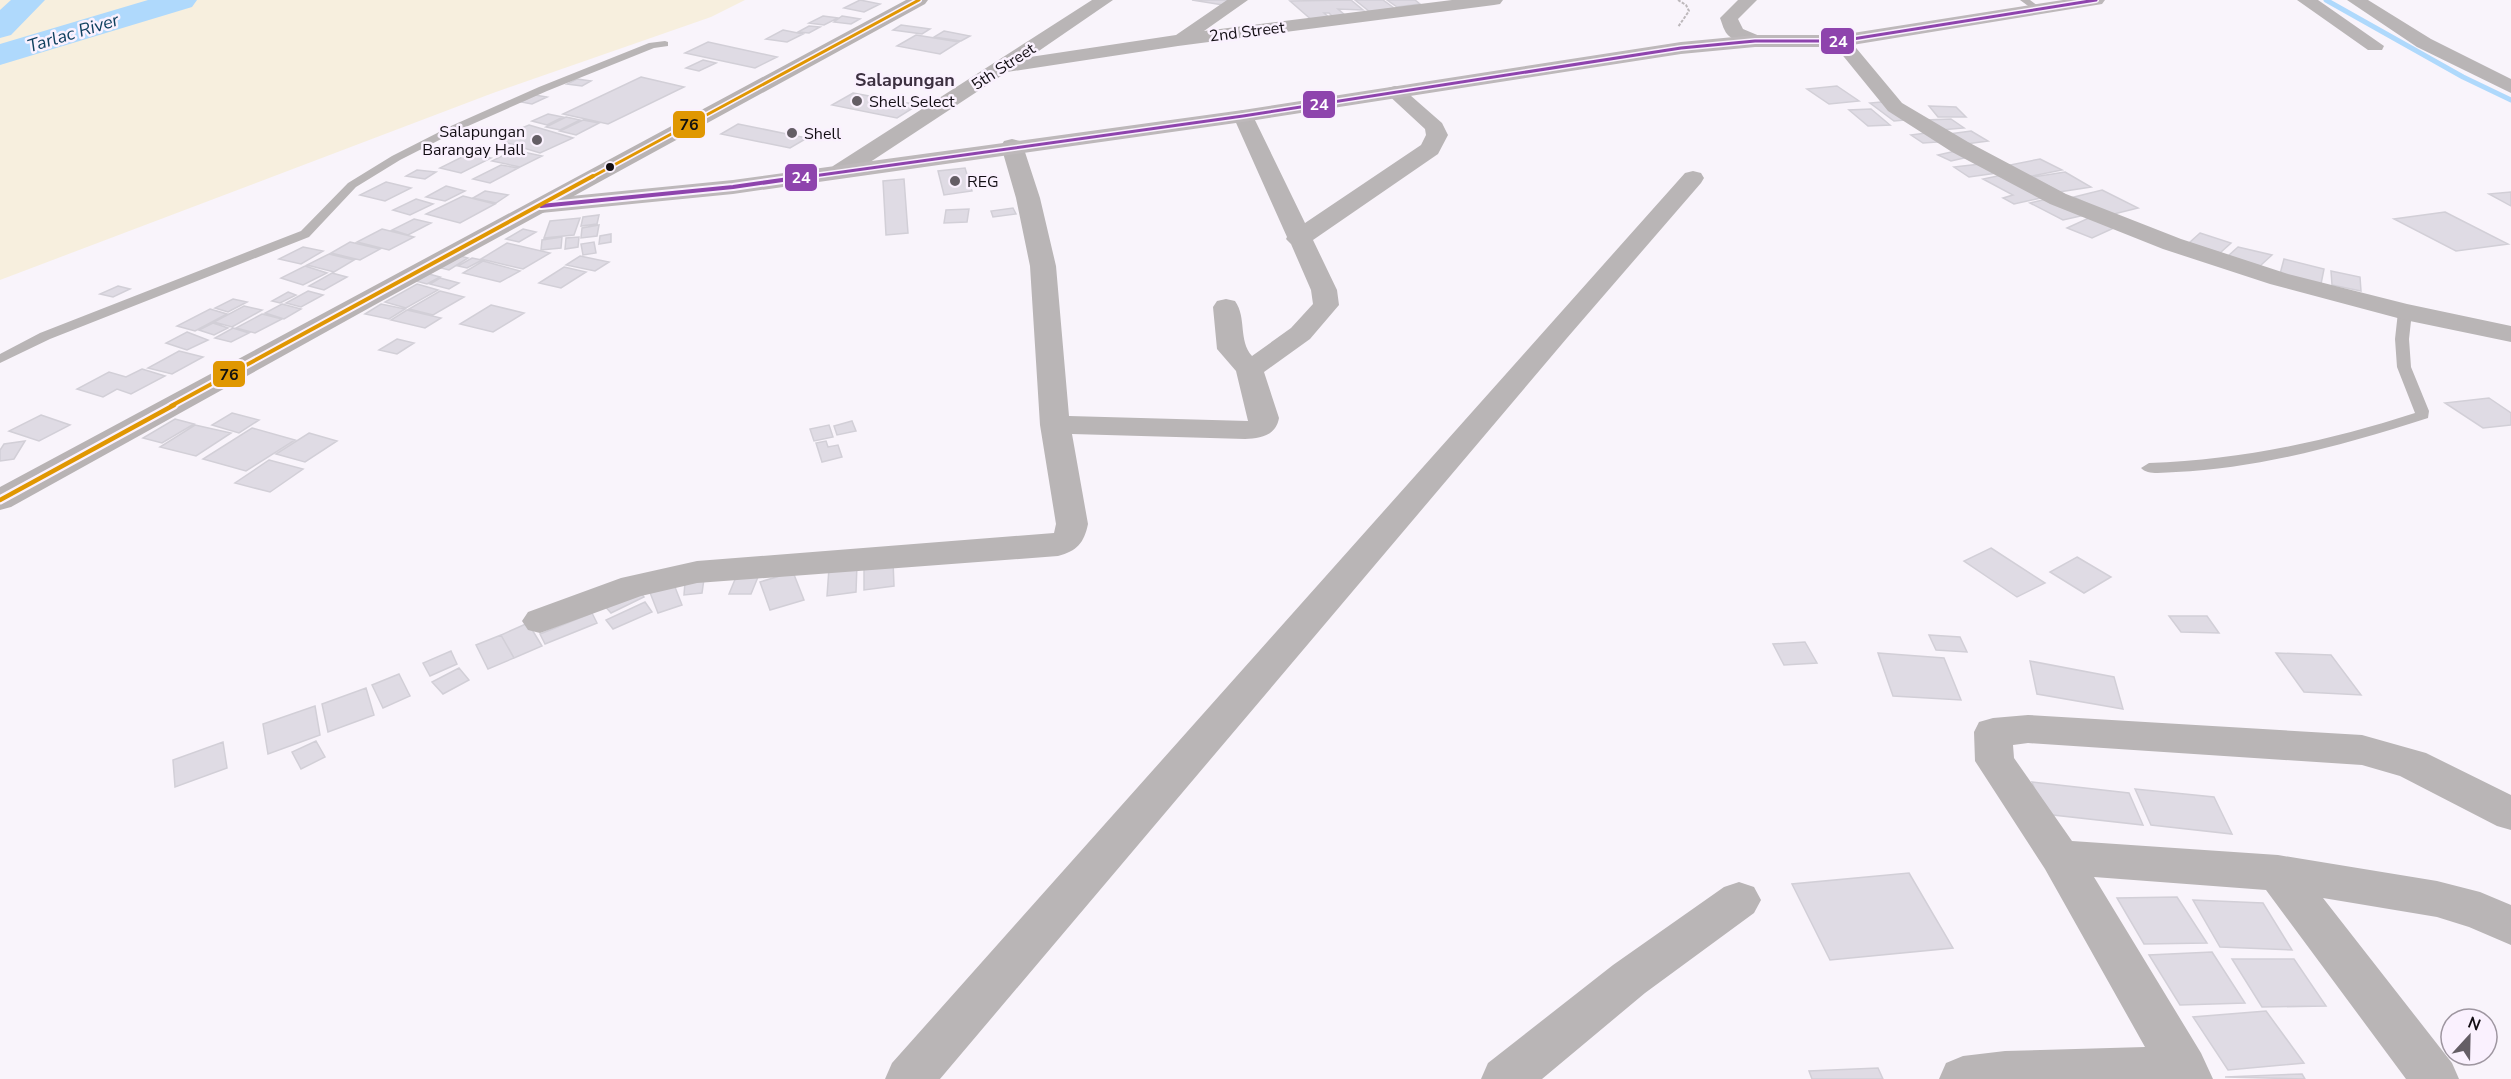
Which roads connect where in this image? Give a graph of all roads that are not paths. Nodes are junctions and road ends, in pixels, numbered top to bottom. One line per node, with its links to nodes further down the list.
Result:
1 (919, 0): 22 (highway)
2 (1104, 0): 15 (street, 5th Street)
3 (1239, 0): 10 (street)
4 (1494, 0): 10 (street, 2nd Street)
5 (1748, 0): 11 (street)
6 (2306, 0): 14 (street)
7 (2356, 0): 16 (street)
8 (2084, 1): 9 (main road)
9 (2031, 5): 12 (main road)
10 (1178, 40): 15 (street, 2nd Street)
11 (1755, 41): 12 (main road); 17 (main road)
12 (1840, 41): 25 (street)
13 (665, 44): 27 (lane)
14 (2375, 46)
15 (1001, 67): 20 (street, 5th Street)
16 (2511, 87)
17 (1395, 92): 18 (main road); 23 (street)
18 (1244, 116): 19 (main road); 23 (street)
19 (1012, 146): 20 (main road); 29 (street)
20 (841, 171): 22 (main road)
21 (1693, 178): 39 (street)
22 (541, 206): 31 (highway)
23 (1299, 239): 28 (street)
24 (1226, 307): 28 (street)
25 (2405, 312): 26 (street); 30 (lane)
26 (2511, 334)
27 (0, 359)
28 (1249, 369): 29 (street)
29 (1056, 424): 32 (street)
30 (2149, 468)
31 (0, 500)
32 (540, 621)
33 (2511, 814): 34 (street)
34 (2060, 857): 35 (street); 38 (street)
35 (2278, 873): 37 (street); 42 (street)
36 (1740, 900): 40 (street)
37 (2511, 926)
38 (2186, 1074): 41 (street)
39 (909, 1079)
40 (1505, 1079)
41 (1963, 1079)
42 (2435, 1079)

